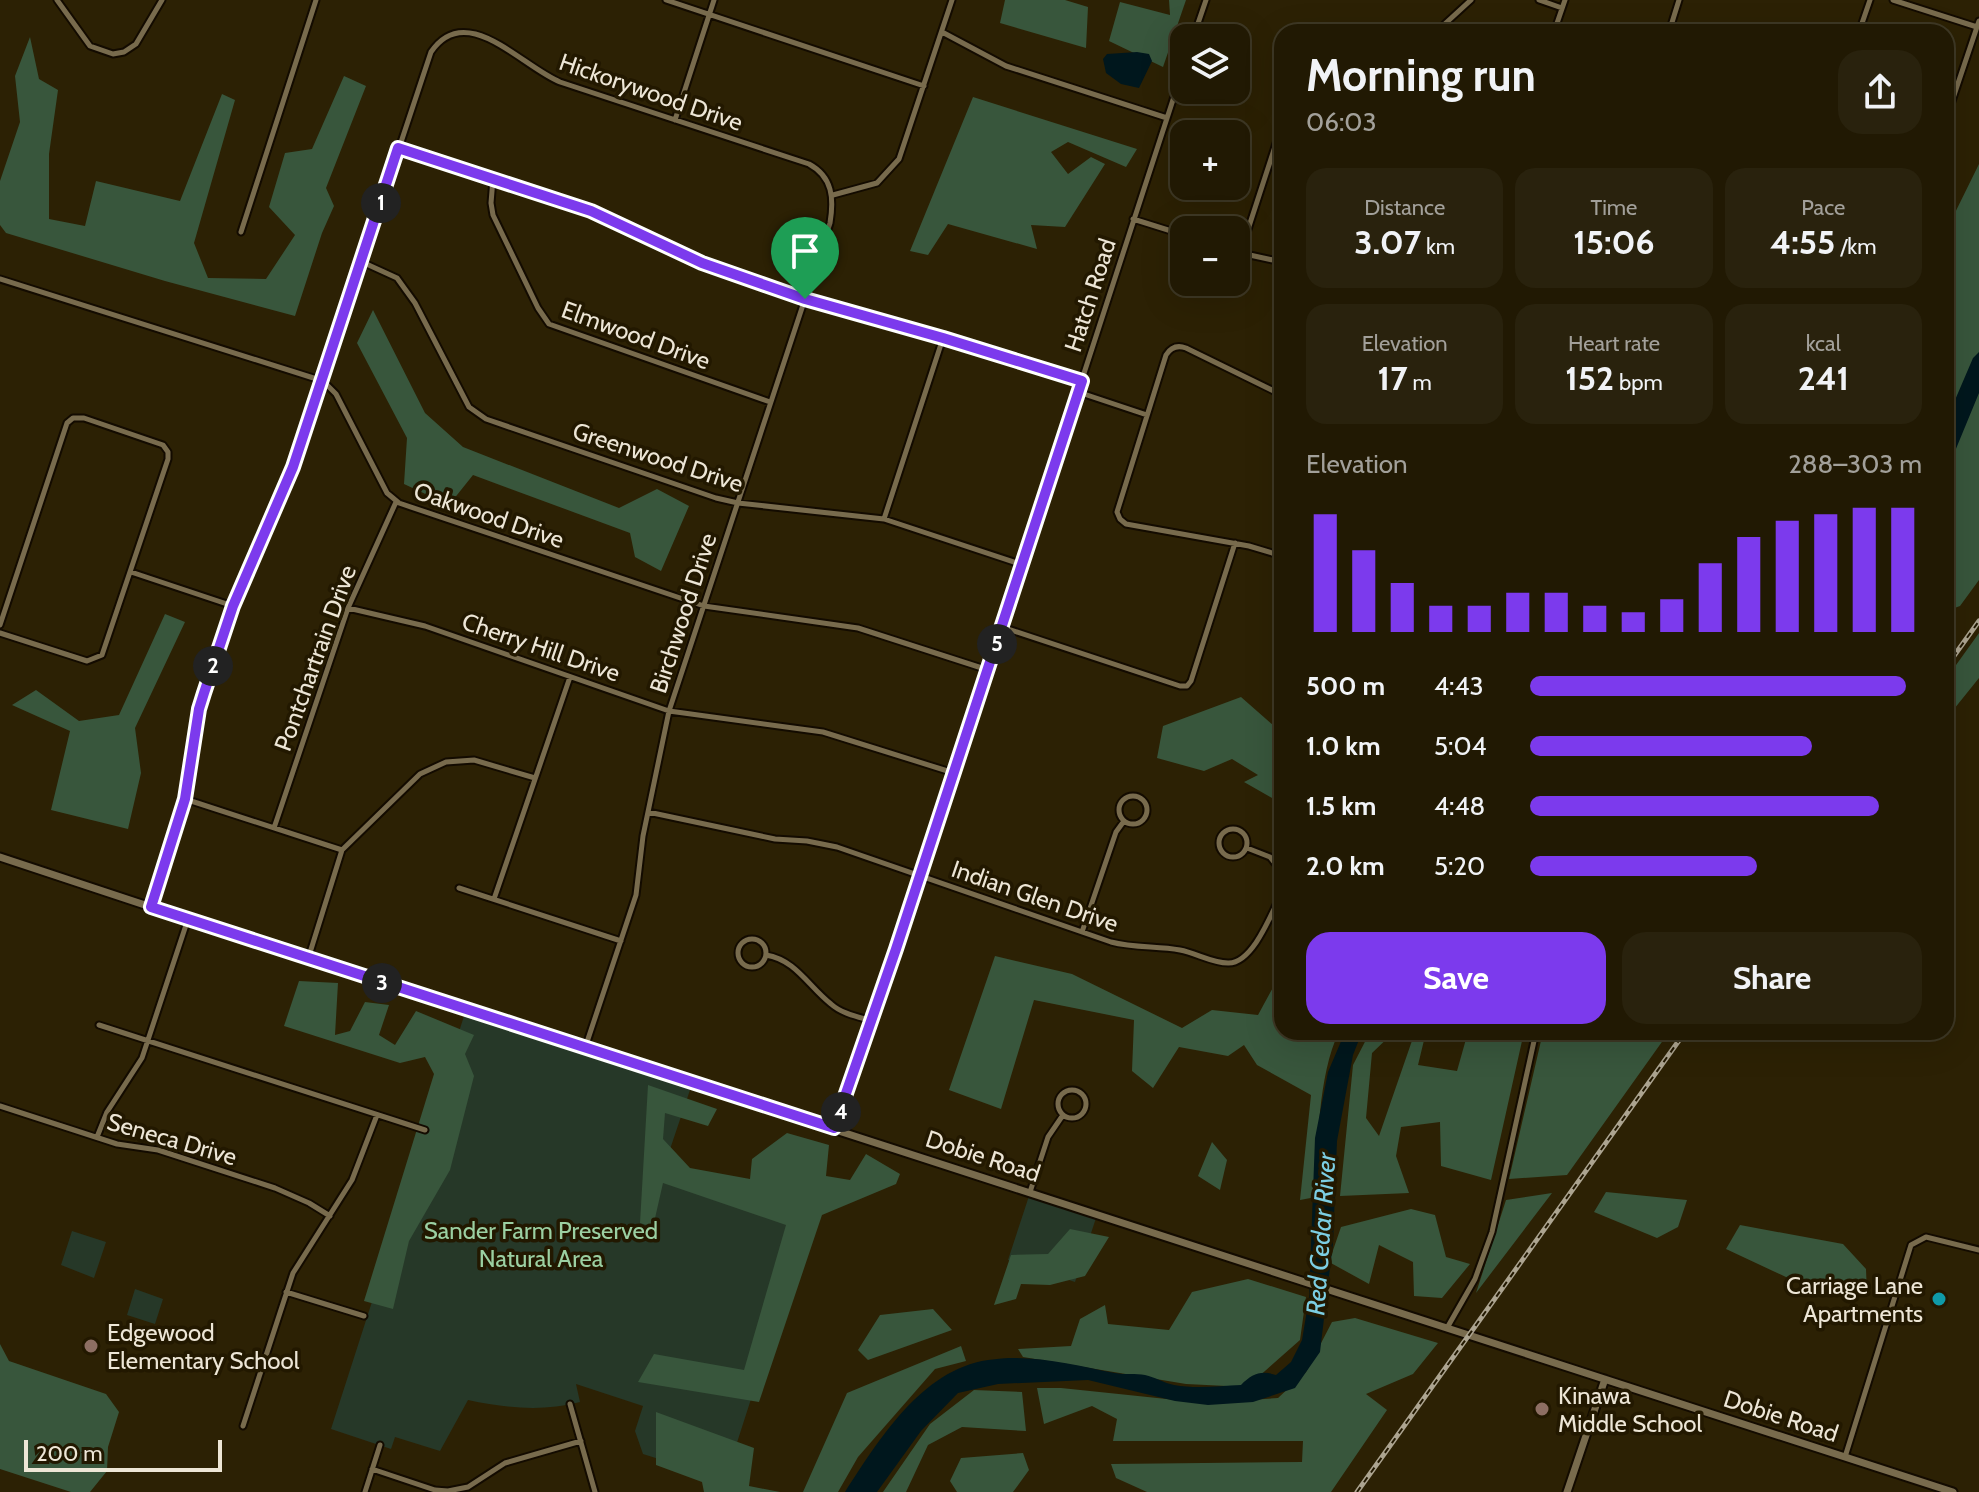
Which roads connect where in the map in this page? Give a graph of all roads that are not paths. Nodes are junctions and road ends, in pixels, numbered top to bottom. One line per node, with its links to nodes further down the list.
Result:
1 (57, 0): 2 (street)
2 (162, 0)
3 (316, 0): 37 (street)
4 (666, 0): 15 (street)
5 (714, 0): 15 (street)
6 (952, 0): 23 (street)
7 (1206, 0): 16 (street)
8 (1471, 0): 17 (street)
9 (1539, 0): 14 (street)
10 (1565, 0): 14 (street)
11 (1679, 0): 19 (street)
12 (1870, 0): 20 (street)
13 (1893, 0): 21 (street)
14 (1562, 8): 18 (street)
15 (709, 15): 25 (street); 29 (street)
16 (1198, 24)
17 (1445, 24)
18 (1557, 24)
19 (1672, 24)
20 (1862, 24)
21 (1978, 24): 26 (street)
22 (465, 25): 30 (street)
23 (942, 32): 25 (street); 28 (street)
24 (496, 34): 29 (street, Hickorywood Drive)
25 (924, 86): 33 (street)
26 (1954, 95)
27 (1172, 104): 28 (street, Hatch Road)
28 (1167, 118): 35 (street, Hatch Road)
29 (675, 120): 33 (street, Hickorywood Drive)
30 (398, 148): 32 (street); 40 (street)
31 (1274, 148): 34 (street)
32 (493, 179): 42 (street); 48 (street, Elmwood Drive)
33 (833, 195): 42 (street, Birchwood Drive)
34 (1250, 218)
35 (1133, 219): 36 (street); 45 (street, Hatch Road)
36 (1170, 231)
37 (241, 232)
38 (1250, 255): 39 (street)
39 (1274, 260)
40 (362, 262): 44 (street); 51 (street, Greenwood Drive)
41 (0, 279): 44 (street)
42 (805, 299): 43 (street); 48 (street, Birchwood Drive)
43 (943, 338): 45 (street); 52 (street)
44 (323, 381): 50 (street, Oakwood Drive); 57 (street)
45 (1082, 381): 47 (street, Hatch Road)
46 (1274, 391): 49 (street)
47 (1078, 392): 49 (street); 55 (street, Hatch Road)
48 (770, 402): 51 (street, Birchwood Drive)
49 (1147, 415): 53 (street)
50 (396, 502): 58 (street, Oakwood Drive); 59 (street, Pontchartrain Drive)
51 (738, 503): 52 (street, Greenwood Drive); 58 (street, Birchwood Drive)
52 (884, 519): 55 (street, Greenwood Drive)
53 (1235, 543): 54 (street); 61 (street)
54 (1274, 554)
55 (1023, 565): 61 (street, Hatch Road)
56 (131, 572): 57 (street); 60 (street); 62 (street)
57 (233, 606): 68 (street)
58 (704, 606): 63 (street, Oakwood Drive); 65 (street, Birchwood Drive)
59 (348, 608): 64 (street, Cherry Hill Drive); 71 (street, Pontchartrain Drive)
60 (0, 625)
61 (1002, 627): 63 (street, Hatch Road)
62 (0, 633)
63 (988, 670): 66 (street, Hatch Road)
64 (570, 677): 65 (street, Cherry Hill Drive); 67 (street)
65 (669, 711): 66 (street, Cherry Hill Drive); 69 (street, Birchwood Drive)
66 (954, 773): 76 (street, Hatch Road)
67 (535, 778): 73 (street); 78 (street)
68 (185, 799): 71 (street); 79 (street)
69 (648, 812): 76 (street, Indian Glen Drive); 83 (street, Birchwood Drive)
70 (1124, 821): 70 (street); 82 (street)
71 (274, 828): 73 (street)
72 (1247, 848): 72 (street); 75 (street)
73 (342, 850): 85 (street)
74 (0, 857): 79 (street, Dobie Road)
75 (1274, 862)
76 (920, 877): 82 (street, Indian Glen Drive); 86 (street, Hatch Road)
77 (459, 888): 78 (street)
78 (494, 899): 83 (street)
79 (151, 907): 81 (street, Dobie Road)
80 (1274, 907): 82 (street, Indian Glen Drive)
81 (188, 919): 85 (street, Dobie Road); 88 (street)
82 (1082, 932)
83 (621, 941): 90 (street, Birchwood Drive)
84 (766, 955): 84 (street); 86 (street)
85 (308, 959): 90 (street, Dobie Road)
86 (872, 1021): 94 (street, Hatch Road)
87 (99, 1025): 88 (street)
88 (149, 1040): 92 (street); 96 (street)
89 (1534, 1040): 102 (street)
90 (585, 1048): 94 (street, Dobie Road)
91 (0, 1106): 96 (street, Seneca Drive)
92 (377, 1115): 95 (street); 98 (street)
93 (1063, 1115): 93 (street); 97 (street)
94 (834, 1128): 97 (street, Dobie Road)
95 (425, 1130)
96 (97, 1137): 98 (street, Seneca Drive)
97 (1030, 1192): 102 (street, Dobie Road)
98 (330, 1216): 100 (street)
99 (1979, 1250): 108 (street)
100 (286, 1292): 101 (street); 105 (street)
101 (364, 1316)
102 (1446, 1328): 103 (street, Dobie Road)
103 (1605, 1379): 108 (street, Dobie Road); 112 (street)
104 (570, 1404): 106 (street)
105 (243, 1426)
106 (581, 1441): 109 (street); 111 (street)
107 (380, 1445): 109 (street)
108 (1845, 1457): 113 (street, Dobie Road)
109 (372, 1469): 110 (street)
110 (365, 1492)
111 (595, 1492)
112 (1567, 1492)
113 (1953, 1492)

